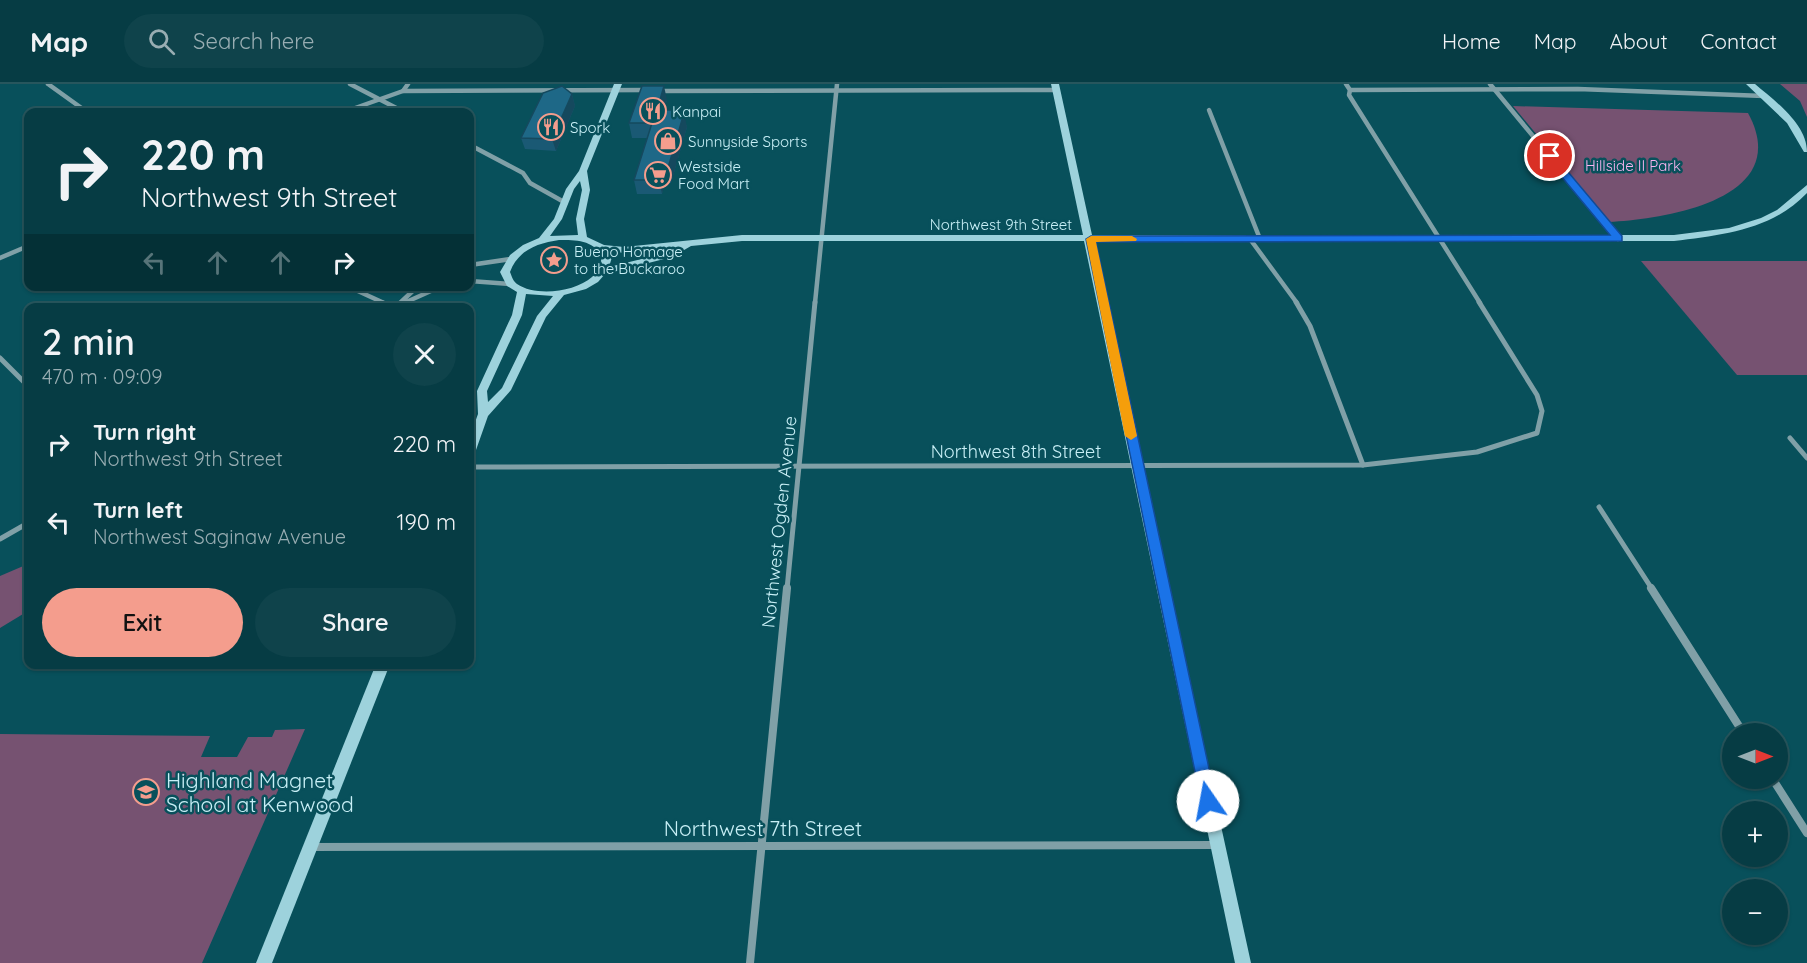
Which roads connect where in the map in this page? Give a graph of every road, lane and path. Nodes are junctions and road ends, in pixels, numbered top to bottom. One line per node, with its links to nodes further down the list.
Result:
1 (48, 84): 15 (street)
2 (350, 84): 14 (street)
3 (408, 84): 12 (street)
4 (1346, 84): 11 (street)
5 (1490, 84): 10 (street)
6 (1750, 84): 13 (street)
7 (616, 87): 8 (street); 12 (street); 21 (street)
8 (836, 87): 9 (street); 25 (street, Northwest Ogden Avenue)
9 (1056, 87): 28 (street)
10 (1494, 89): 11 (street); 13 (street); 27 (street)
11 (1350, 90): 26 (street)
12 (403, 91): 14 (street)
13 (1764, 96): 20 (street)
14 (376, 99): 16 (street); 17 (street)
15 (81, 108)
16 (354, 108)
17 (395, 108)
18 (1209, 110): 29 (street)
19 (474, 147): 23 (street)
20 (1807, 150)
21 (583, 171): 23 (street); 24 (street)
22 (1807, 188): 27 (street, Northwest 9th Street)
23 (564, 202): 30 (street)
24 (583, 238): 30 (street); 33 (street)
25 (821, 238): 28 (street, Northwest 9th Street); 31 (street, Northwest 9th Street); 57 (street, Northwest Ogden Avenue)
26 (1436, 238): 27 (street, Northwest 9th Street); 29 (street, Northwest 9th Street); 54 (street, Northwest 8th Street)
27 (1618, 238)
28 (1091, 239): 29 (street, Northwest 9th Street); 55 (street)
29 (1255, 239): 54 (street)
30 (542, 241): 35 (street)
31 (686, 246): 33 (street, Northwest 9th Street); 37 (street, Northwest 9th Street)
32 (24, 248): 34 (street)
33 (602, 248): 37 (street)
34 (0, 258)
35 (511, 259): 36 (street); 39 (street)
36 (474, 264)
37 (602, 272): 44 (street, Northwest 9th Street)
38 (474, 281): 39 (street)
39 (510, 284): 43 (street)
40 (355, 291): 45 (street)
41 (413, 291): 46 (street)
42 (431, 291): 47 (street)
43 (522, 291): 44 (street); 50 (street)
44 (560, 294): 50 (street)
45 (383, 303)
46 (400, 303)
47 (405, 303)
48 (0, 358): 49 (street)
49 (24, 382)
50 (483, 414): 52 (street)
51 (1790, 438): 53 (street)
52 (474, 439)
53 (1807, 458)
54 (1363, 465): 55 (street, Northwest 8th Street)
55 (1137, 466): 57 (street, Northwest 8th Street); 65 (street)
56 (474, 467): 57 (street, Northwest 8th Street)
57 (801, 467): 66 (street, Northwest Ogden Avenue)
58 (1599, 507): 62 (street)
59 (24, 525): 60 (street)
60 (0, 539)
61 (381, 669): 67 (street)
62 (1736, 723)
63 (1779, 789): 64 (street)
64 (1807, 833)
65 (1217, 845): 66 (street, Northwest 7th Street); 70 (street)
66 (759, 846): 67 (street, Northwest 7th Street); 69 (street, Northwest Ogden Avenue)
67 (310, 847): 68 (street)
68 (264, 963)
69 (750, 963)
70 (1243, 963)

